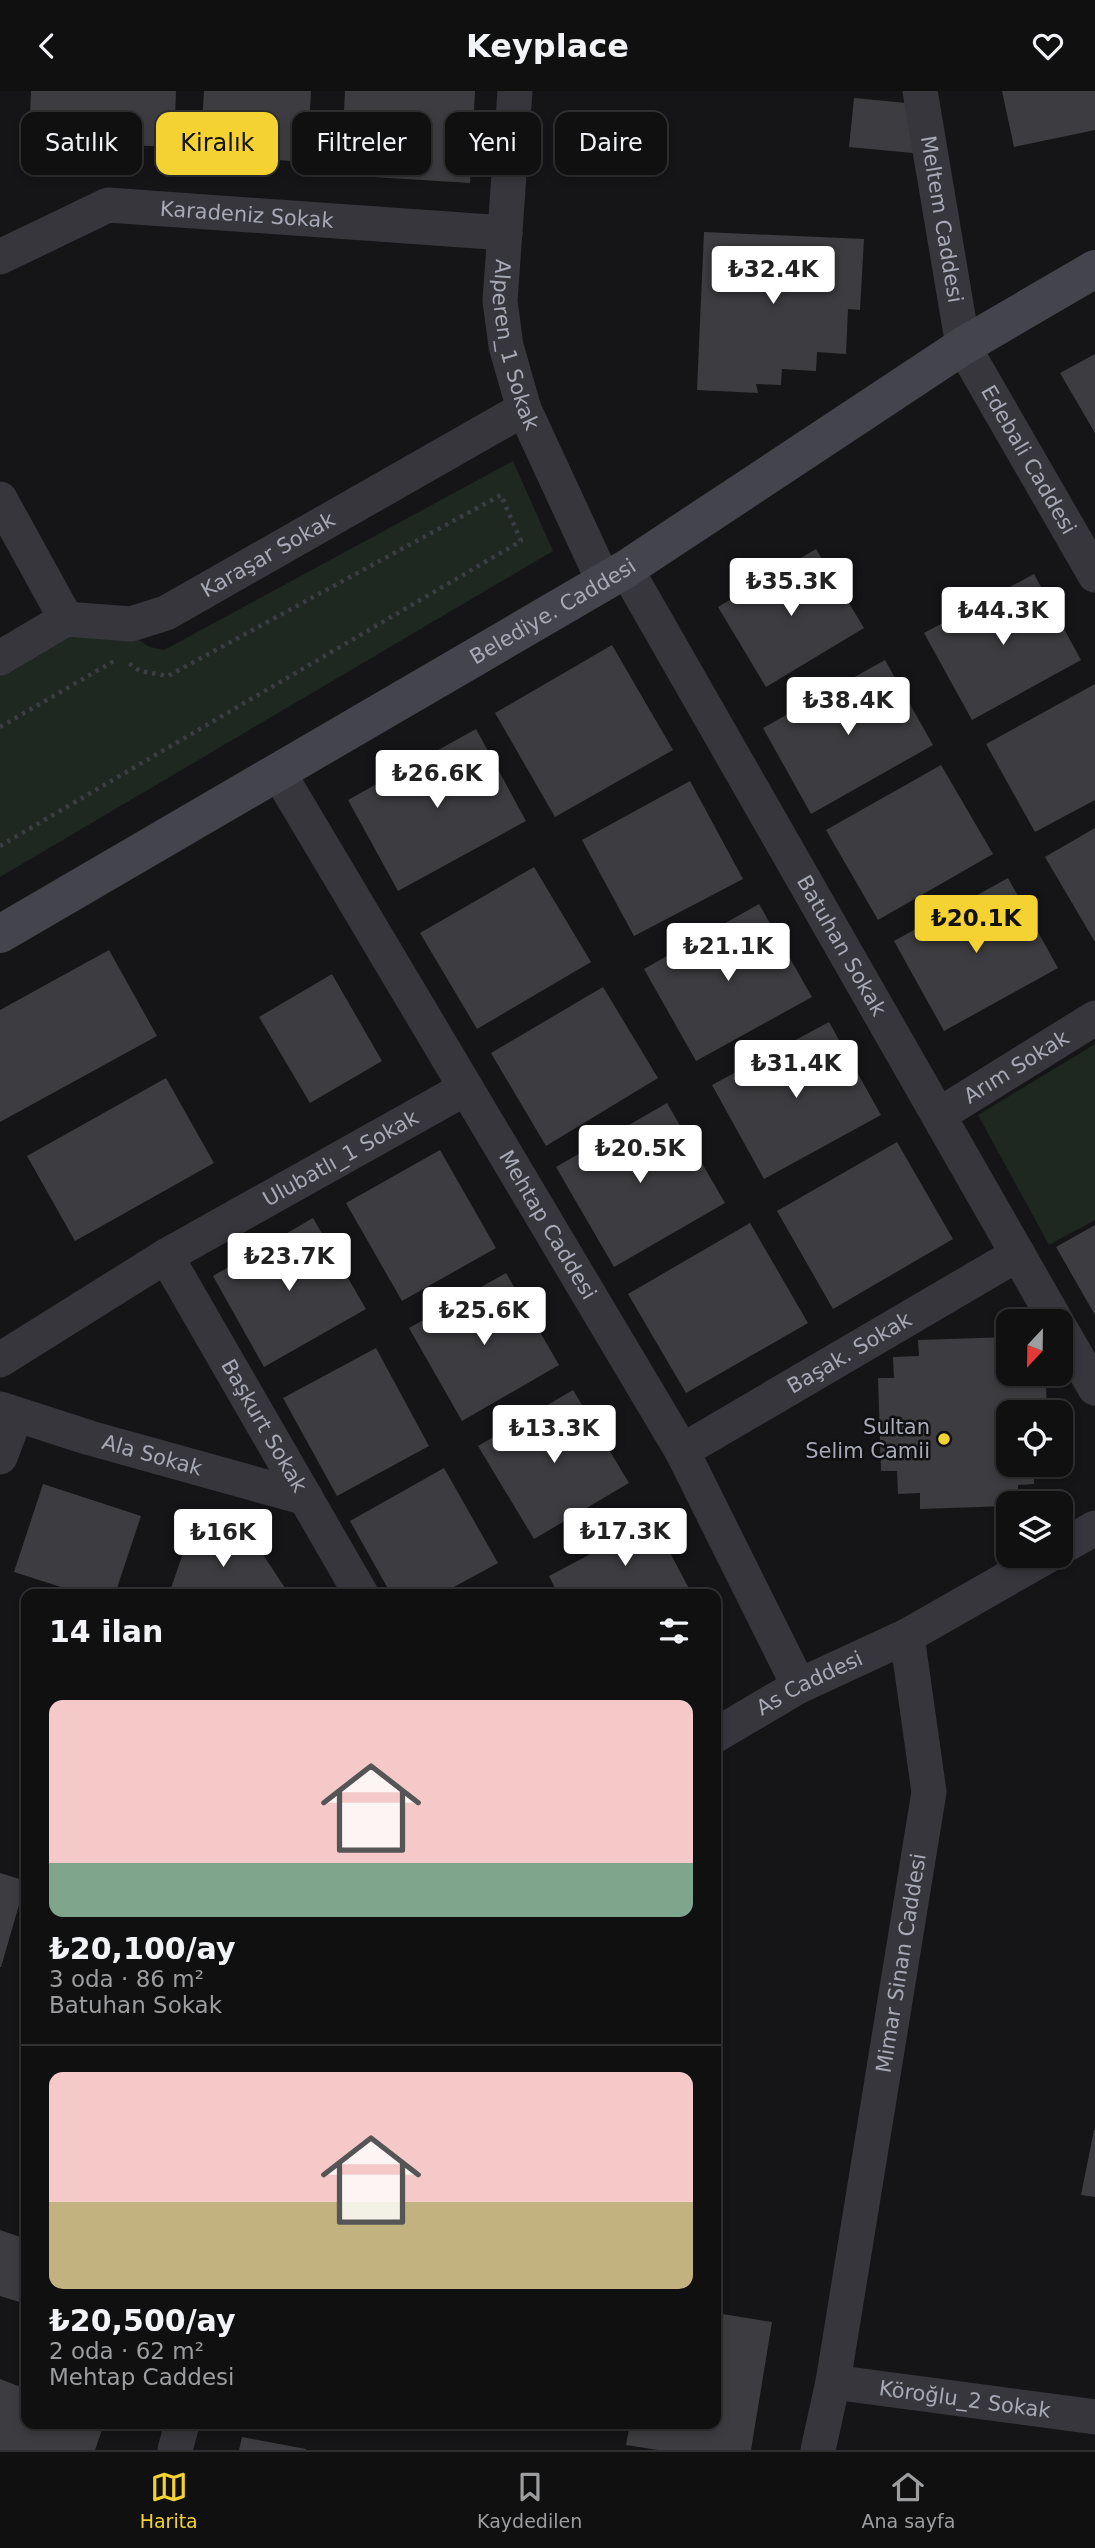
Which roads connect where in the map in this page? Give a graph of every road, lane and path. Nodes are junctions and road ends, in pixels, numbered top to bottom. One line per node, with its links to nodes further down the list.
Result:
1 (514, 91): 3 (street, Alperen_1 Sokak)
2 (920, 91): 6 (street, Meltem Caddesi)
3 (505, 233): 4 (street, Karadeniz Sokak); 7 (street, Alperen_1 Sokak)
4 (0, 257)
5 (1095, 269): 6 (street, Belediye. Caddesi)
6 (963, 346): 9 (street, Belediye. Caddesi); 10 (street, Edebali Caddesi)
7 (524, 409): 9 (street, Alperen_1 Sokak); 11 (street, Karaşar Sokak)
8 (0, 499): 11 (street)
9 (615, 575): 14 (street, Belediye. Caddesi); 19 (street, Batuhan Sokak)
10 (1095, 575)
11 (66, 619): 12 (street)
12 (0, 658)
13 (0, 727): 15 (path)
14 (278, 772): 16 (street, Belediye. Caddesi); 18 (street, Mehtap Caddesi)
15 (0, 846)
16 (0, 934)
17 (1095, 1018): 19 (street, Arım Sokak)
18 (466, 1089): 21 (street, Ulubatlı_1 Sokak); 27 (street, Mehtap Caddesi)
19 (939, 1115): 20 (street, Batuhan Sokak)
20 (1018, 1254): 22 (street, Batuhan Sokak); 27 (street, Başak. Sokak)
21 (166, 1256): 24 (street, Ulubatlı_1 Sokak); 29 (street, Başkurt Sokak)
22 (1049, 1309)
23 (1073, 1350): 25 (street)
24 (0, 1360)
25 (1095, 1388)
26 (8, 1412): 28 (street); 29 (street, Ala Sokak)
27 (682, 1451): 35 (street, Mehtap Caddesi)
28 (0, 1457)
29 (306, 1498): 33 (street, Başkurt Sokak)
30 (1095, 1528): 31 (street)
31 (1073, 1541)
32 (1026, 1568): 34 (street)
33 (358, 1589)
34 (907, 1636): 35 (street, As Caddesi); 37 (street, Mimar Sinan Caddesi)
35 (799, 1686): 36 (street, As Caddesi)
36 (721, 1732)
37 (833, 2382): 38 (street, Köroğlu_2 Sokak); 41 (street, Mimar Sinan Caddesi)
38 (1095, 2417)
39 (181, 2429): 40 (street)
40 (175, 2450)
41 (818, 2450)

